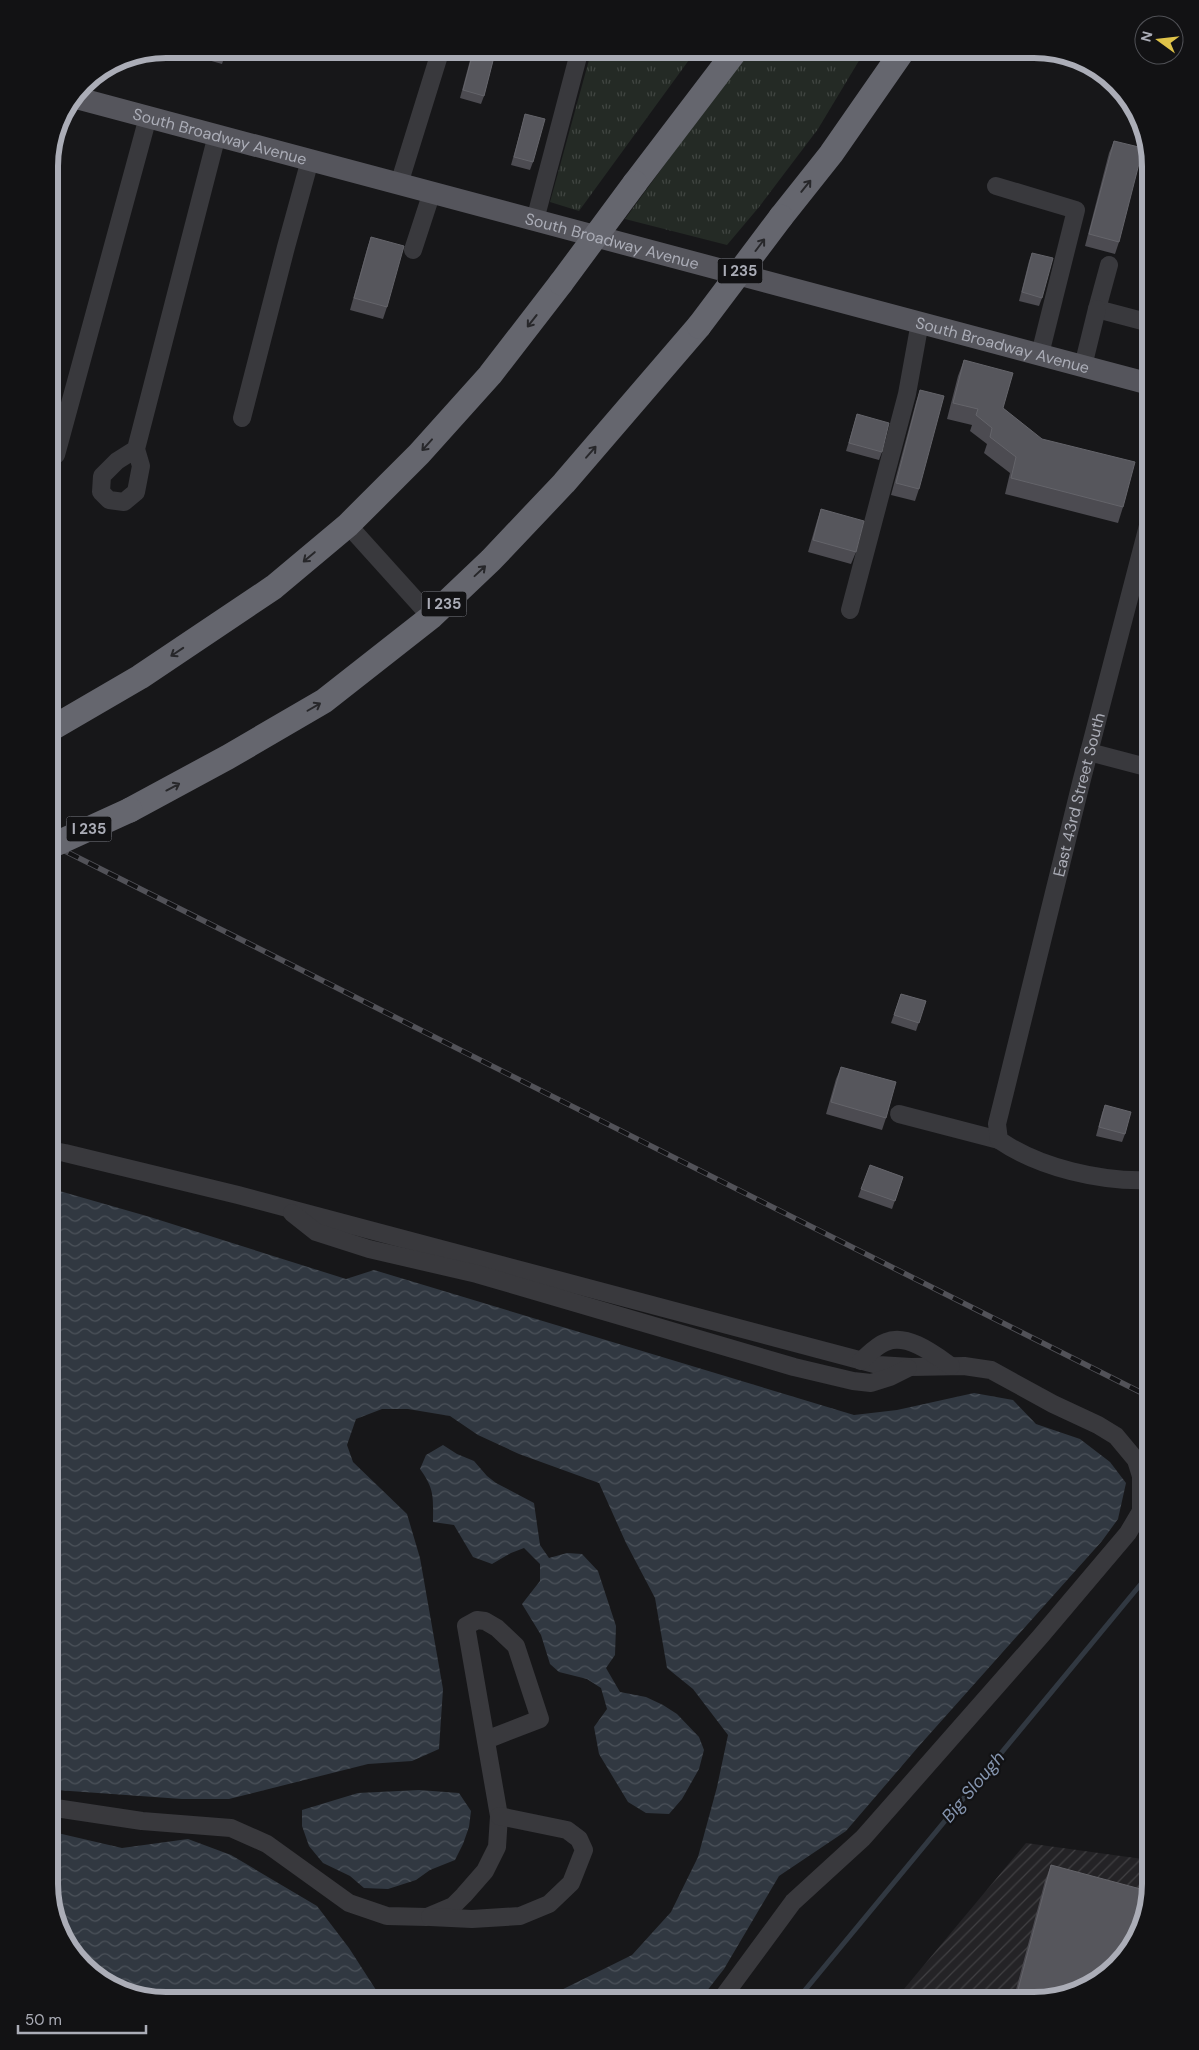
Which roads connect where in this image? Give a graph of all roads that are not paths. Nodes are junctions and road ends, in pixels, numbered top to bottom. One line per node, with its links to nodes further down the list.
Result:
1 (438, 58): 13 (street)
2 (578, 58): 16 (street)
3 (716, 58): 12 (highway)
4 (730, 58): 12 (highway)
5 (884, 58): 10 (highway)
6 (898, 58): 10 (highway)
7 (81, 99): 8 (main road, South Broadway Avenue)
8 (148, 117): 9 (main road, South Broadway Avenue); 26 (street)
9 (216, 135): 11 (main road, South Broadway Avenue); 27 (street)
10 (832, 154): 31 (highway, I 235, one-way to 10, bridge)
11 (310, 160): 13 (main road, South Broadway Avenue); 25 (street)
12 (635, 183): 28 (highway, one-way to 28, bridge)
13 (399, 184): 15 (main road, South Broadway Avenue)
14 (996, 186): 22 (street)
15 (432, 192): 16 (main road, South Broadway Avenue); 17 (street)
16 (535, 220): 21 (main road, South Broadway Avenue)
17 (413, 250)
18 (1108, 265): 19 (street)
19 (1097, 309): 20 (street); 23 (street)
20 (1142, 321)
21 (920, 322): 22 (main road, South Broadway Avenue); 30 (street)
22 (1040, 354): 23 (main road, South Broadway Avenue)
23 (1083, 366): 24 (main road, South Broadway Avenue)
24 (1142, 381)
25 (242, 418)
26 (58, 448)
27 (136, 449)
28 (348, 525): 31 (street); 32 (highway, one-way to 32)
29 (1142, 549): 33 (street, East 43rd Street South)
30 (850, 610)
31 (431, 617): 35 (highway, I 235, one-way to 31, bridge)
32 (58, 725)
33 (1089, 752): 34 (street); 37 (street, East 43rd Street South)
34 (1142, 766)
35 (58, 843)
36 (899, 1114): 37 (street)
37 (999, 1140): 39 (street)
38 (58, 1152): 40 (street)
39 (1142, 1180)
40 (286, 1208): 41 (street); 43 (street)
41 (861, 1361): 42 (street); 43 (street)
42 (950, 1366): 43 (street); 48 (street)
43 (911, 1367)
44 (486, 1740): 44 (street); 46 (street)
45 (58, 1808): 47 (street)
46 (499, 1816): 47 (street); 47 (street)
47 (426, 1917)
48 (727, 1992)

